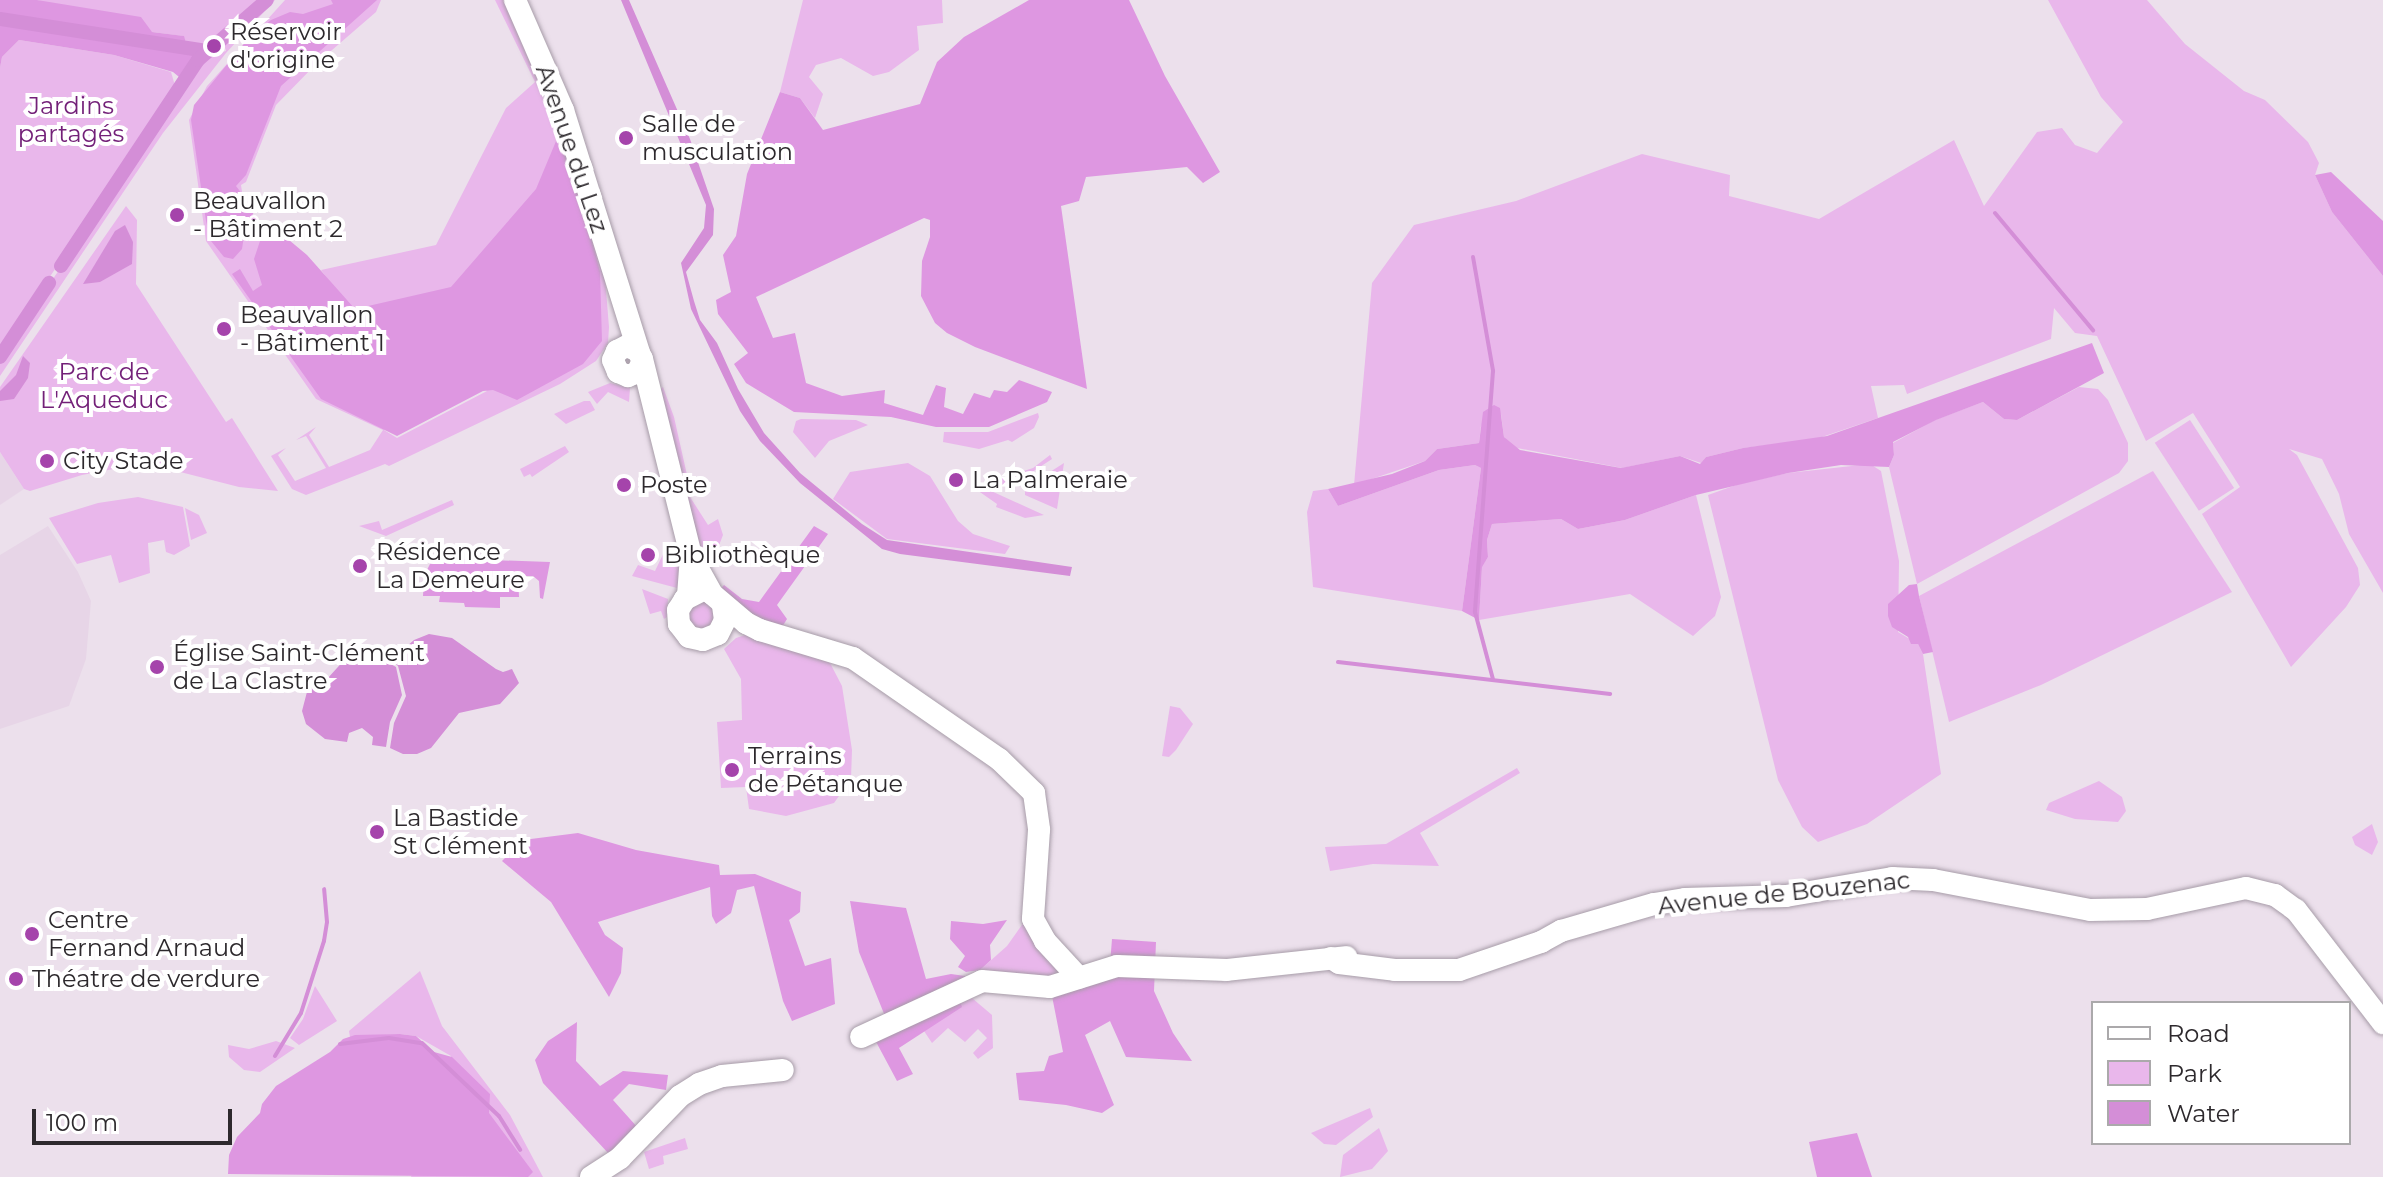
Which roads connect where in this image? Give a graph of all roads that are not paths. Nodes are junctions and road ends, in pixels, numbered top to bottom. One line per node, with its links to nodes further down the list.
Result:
1 (515, 0): 2 (street, Avenue du Lez)
2 (621, 302): 3 (street, Avenue du Lez); 3 (street, Avenue du Lez)
3 (636, 364): 4 (street, Avenue du Lez)
4 (691, 556): 5 (street); 6 (street)
5 (688, 596): 6 (street); 8 (street)
6 (718, 600): 7 (street); 8 (street)
7 (754, 628): 8 (street); 9 (street)
8 (721, 630)
9 (1072, 972): 10 (street, Avenue de Bouzenac); 11 (street)
10 (2383, 1023)
11 (861, 1037)
12 (783, 1070): 13 (street)
13 (591, 1177)

